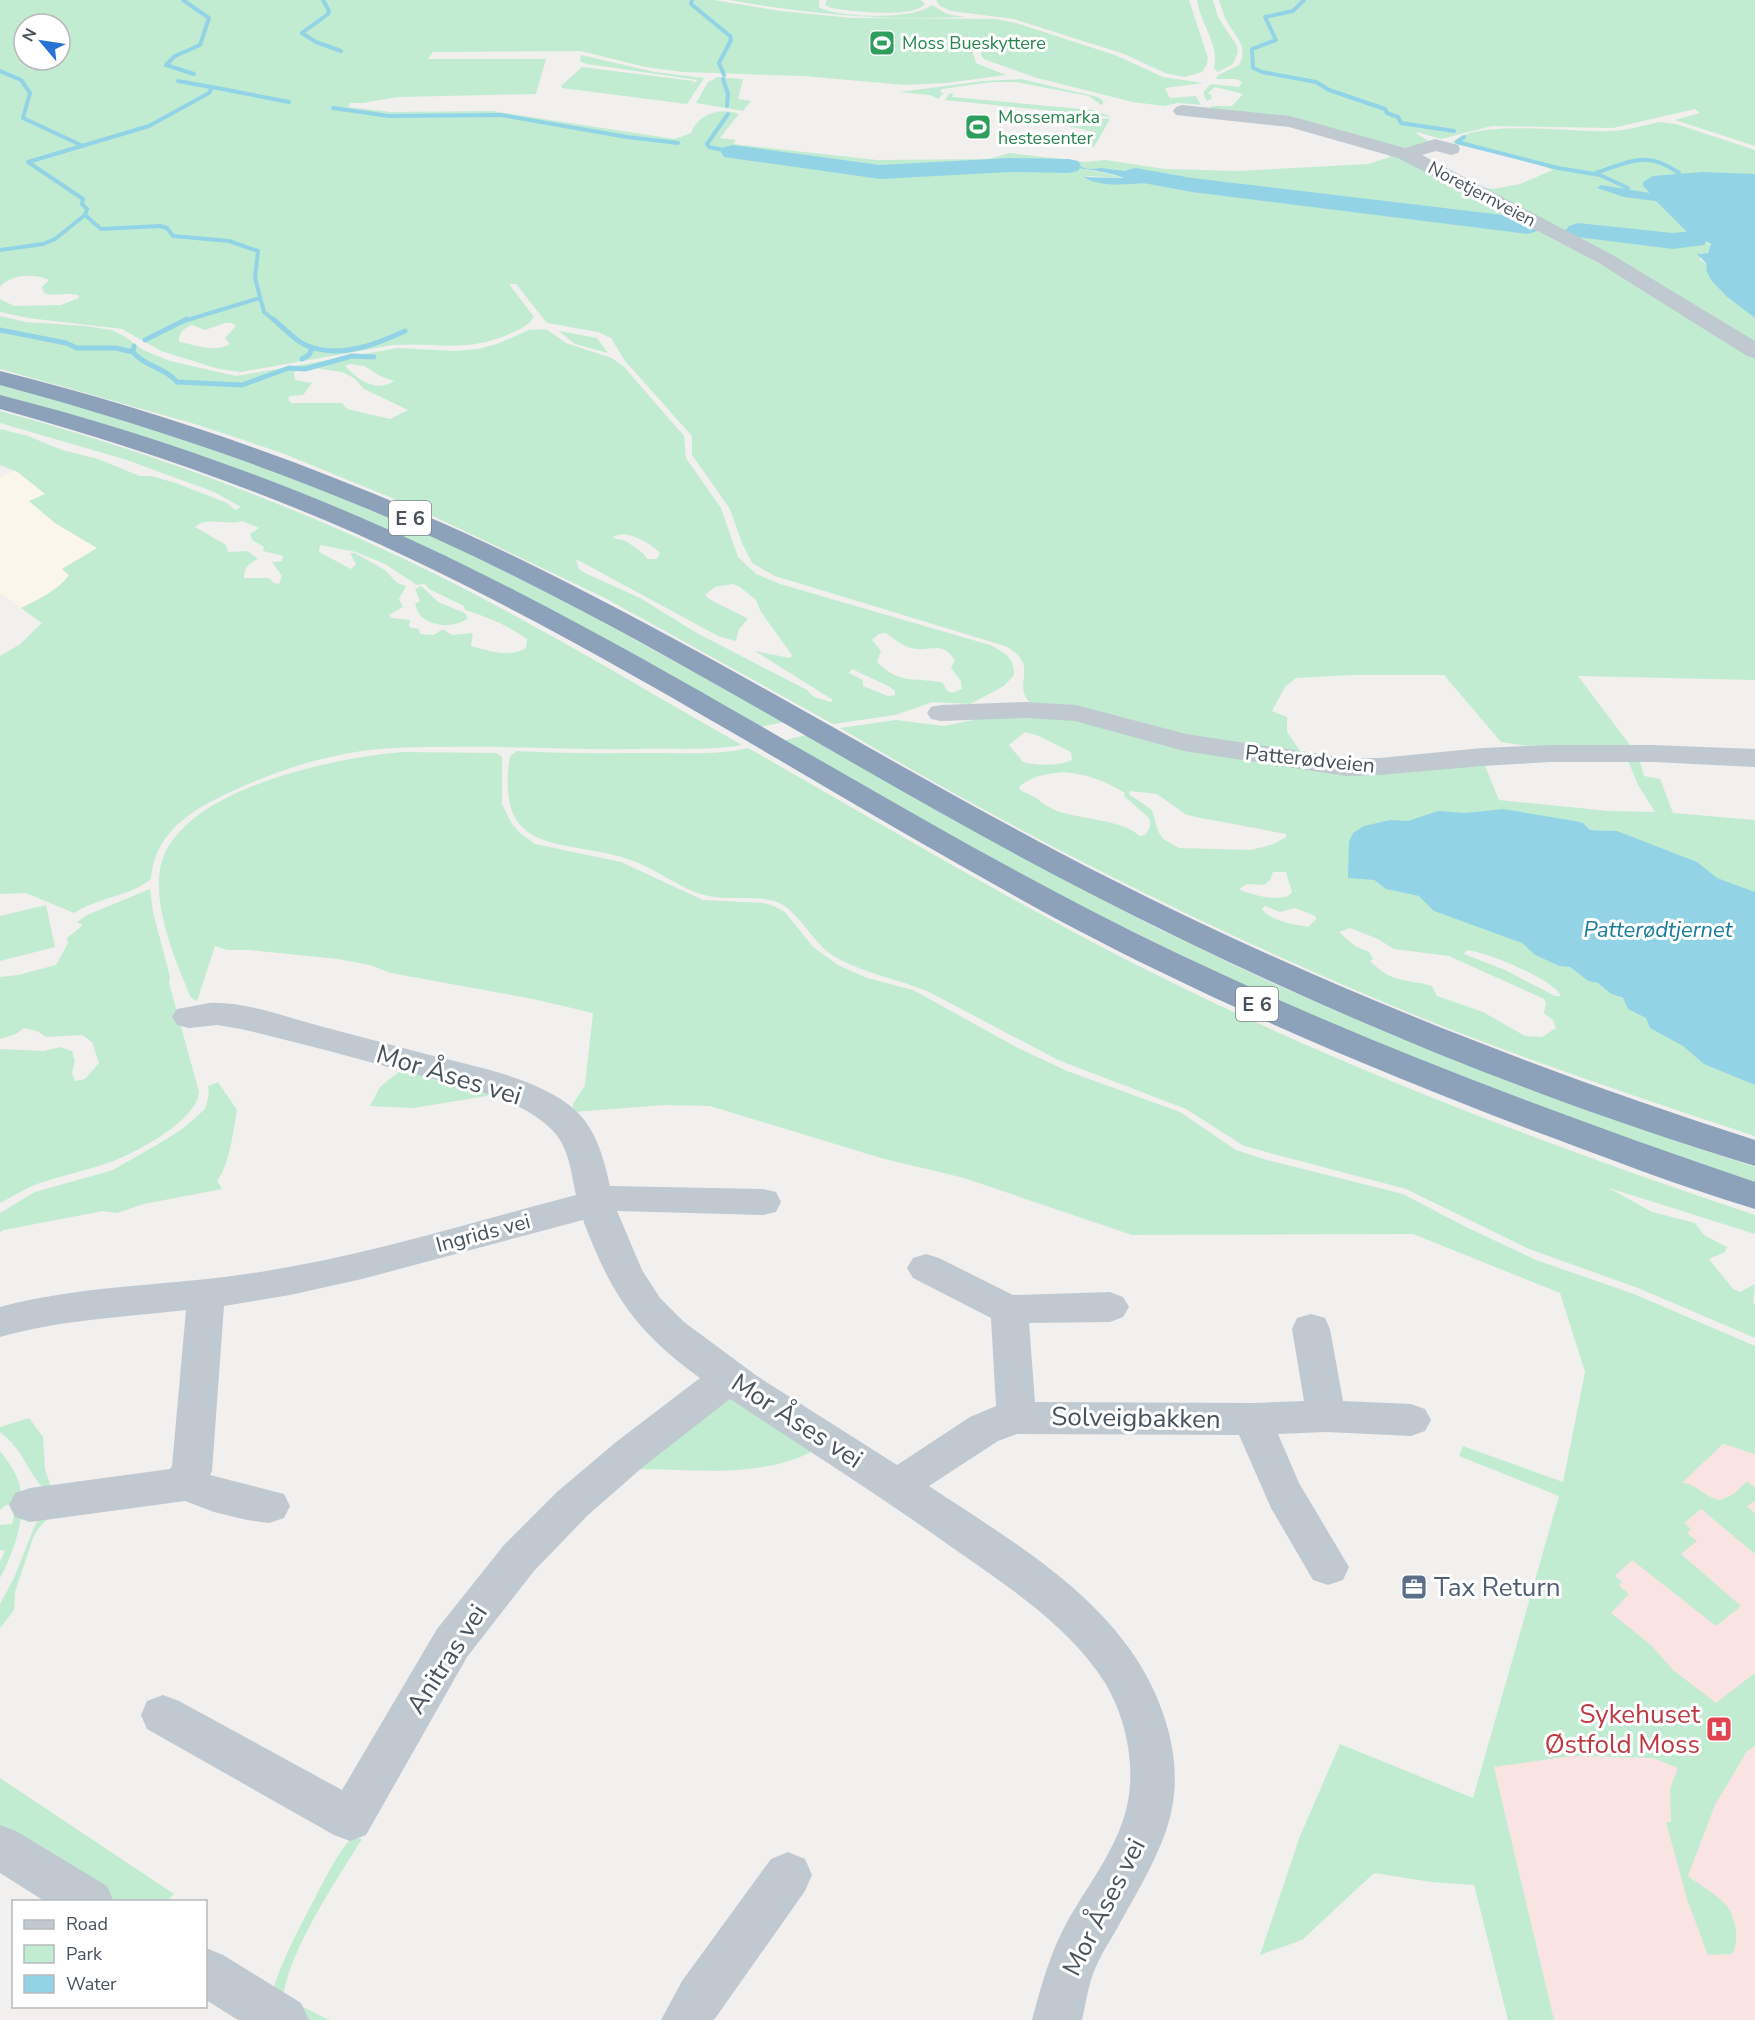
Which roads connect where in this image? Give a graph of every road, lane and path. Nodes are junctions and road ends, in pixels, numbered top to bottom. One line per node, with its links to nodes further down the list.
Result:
1 (1182, 111): 3 (street, Noretjernveien)
2 (1451, 149): 3 (street)
3 (1405, 154): 4 (street, Noretjernveien)
4 (1755, 351)
5 (0, 378): 10 (highway, E 6)
6 (0, 402): 11 (highway, E 6)
7 (940, 713): 8 (street, Patterødveien)
8 (1755, 758)
9 (189, 1017): 13 (street, Mor Åses vei)
10 (1755, 1153)
11 (1755, 1196)
12 (763, 1202): 13 (street, Ingrids vei)
13 (597, 1204): 15 (street, Ingrids vei); 20 (street, Mor Åses vei)
14 (926, 1268): 17 (street)
15 (206, 1293): 18 (street, Ingrids vei); 25 (street)
16 (1110, 1307): 17 (street)
17 (1009, 1310): 22 (street)
18 (0, 1322)
19 (1311, 1329): 21 (street)
20 (729, 1377): 26 (street, Mor Åses vei); 30 (street, Anitras vei)
21 (1326, 1416): 23 (street, Solveigbakken); 24 (street, Solveigbakken)
22 (1017, 1418): 23 (street, Solveigbakken); 26 (street, Solveigbakken)
23 (1254, 1419): 29 (street)
24 (1411, 1420)
25 (184, 1481): 27 (street); 28 (street)
26 (897, 1486): 37 (street, Mor Åses vei)
27 (30, 1505)
28 (269, 1506)
29 (1328, 1567)
30 (163, 1715)
31 (0, 1847): 33 (street)
32 (788, 1875): 36 (street)
33 (87, 1900)
34 (207, 1973): 35 (street)
35 (284, 2020)
36 (686, 2020)
37 (1057, 2020)

